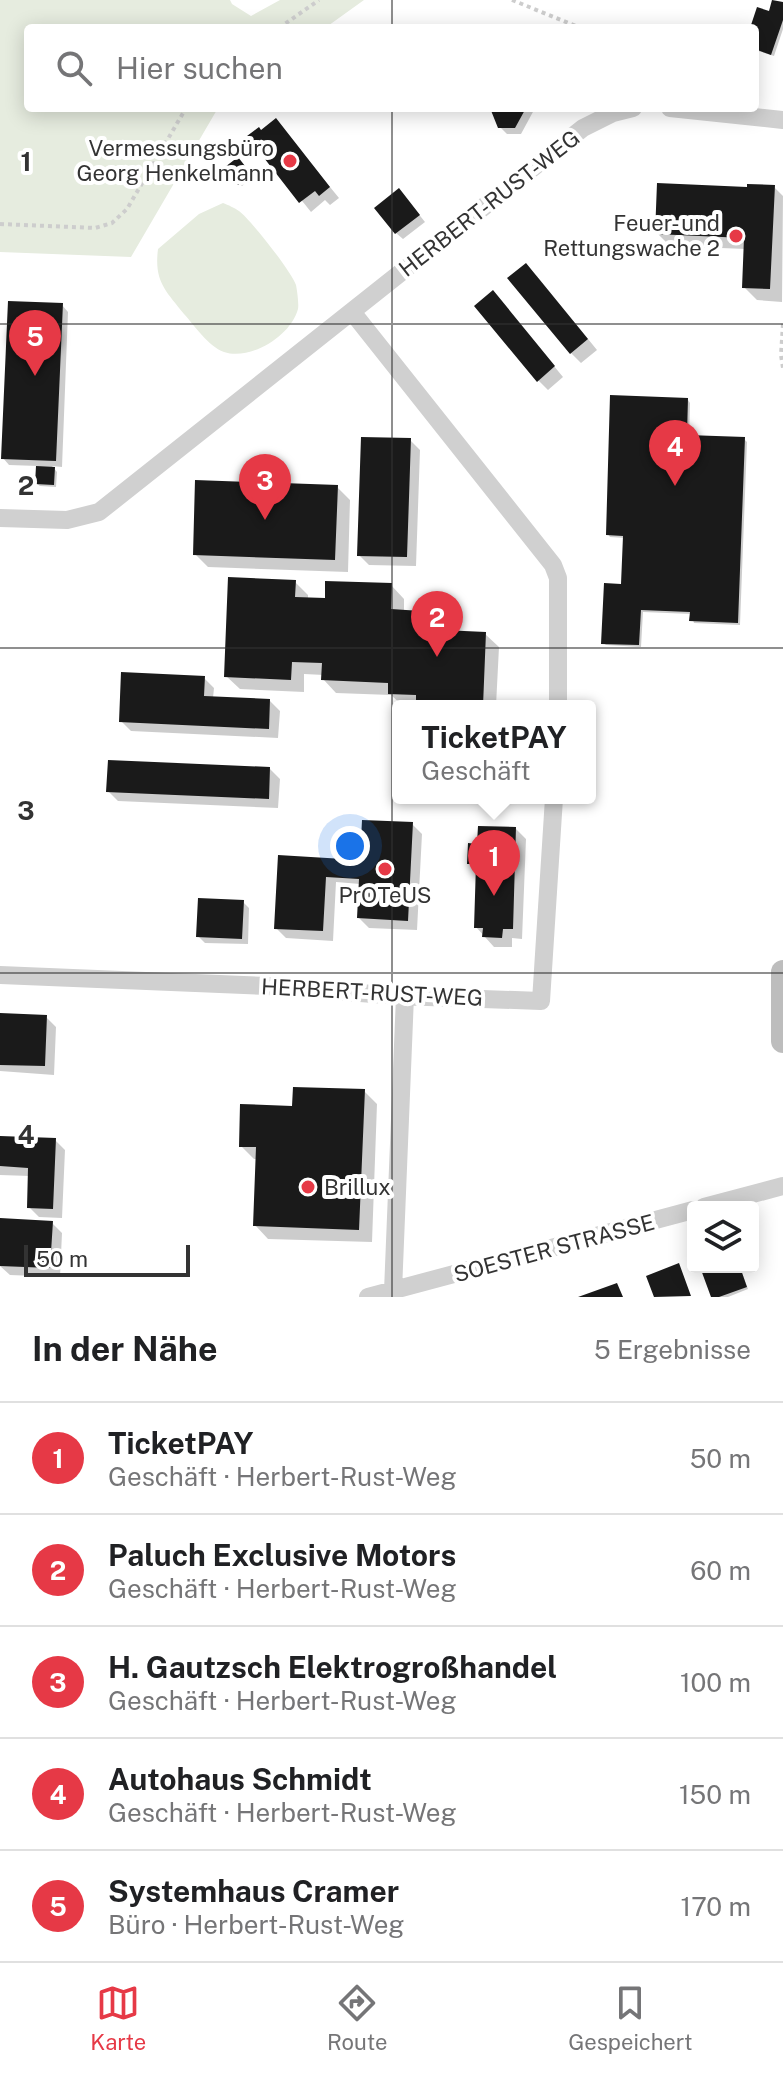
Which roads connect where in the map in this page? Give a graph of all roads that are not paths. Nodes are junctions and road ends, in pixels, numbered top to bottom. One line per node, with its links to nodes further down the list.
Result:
1 (617, 112): 4 (street, HERBERT-RUST-WEG)
2 (708, 112): 3 (street)
3 (783, 120)
4 (353, 313): 5 (street, HERBERT-RUST-WEG); 6 (street)
5 (0, 518)
6 (558, 700)
7 (554, 804): 10 (street, HERBERT-RUST-WEG)
8 (783, 972): 11 (main road)
9 (0, 975): 10 (street, HERBERT-RUST-WEG)
10 (405, 996): 15 (street)
11 (783, 1041)
12 (783, 1186): 13 (street)
13 (727, 1201)
14 (687, 1212): 15 (street, SOESTER STRASSE)
15 (393, 1291): 16 (street, SOESTER STRASSE)
16 (368, 1297)

